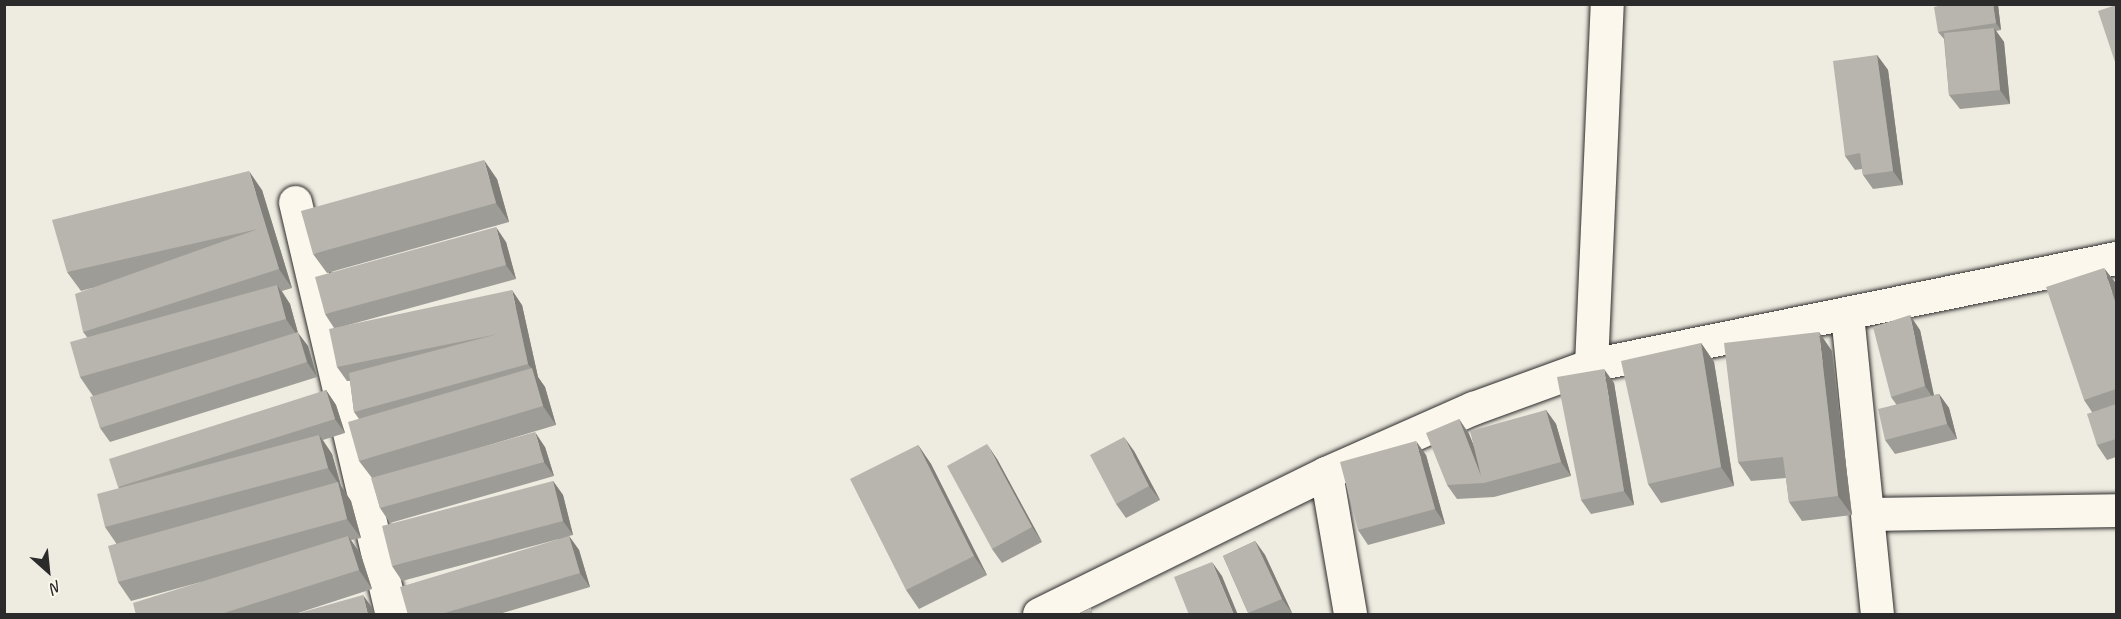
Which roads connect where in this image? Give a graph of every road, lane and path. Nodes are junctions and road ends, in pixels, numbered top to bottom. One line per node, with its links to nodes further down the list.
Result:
1 (1607, 4): 5 (street)
2 (295, 202): 9 (street)
3 (2116, 258): 4 (street)
4 (1847, 314): 5 (street); 8 (street)
5 (1591, 365): 6 (street)
6 (1326, 473): 10 (street); 11 (street)
7 (2116, 510): 8 (street)
8 (1870, 514): 12 (street)
9 (393, 615)
10 (1039, 615)
11 (1350, 615)
12 (1877, 615)

